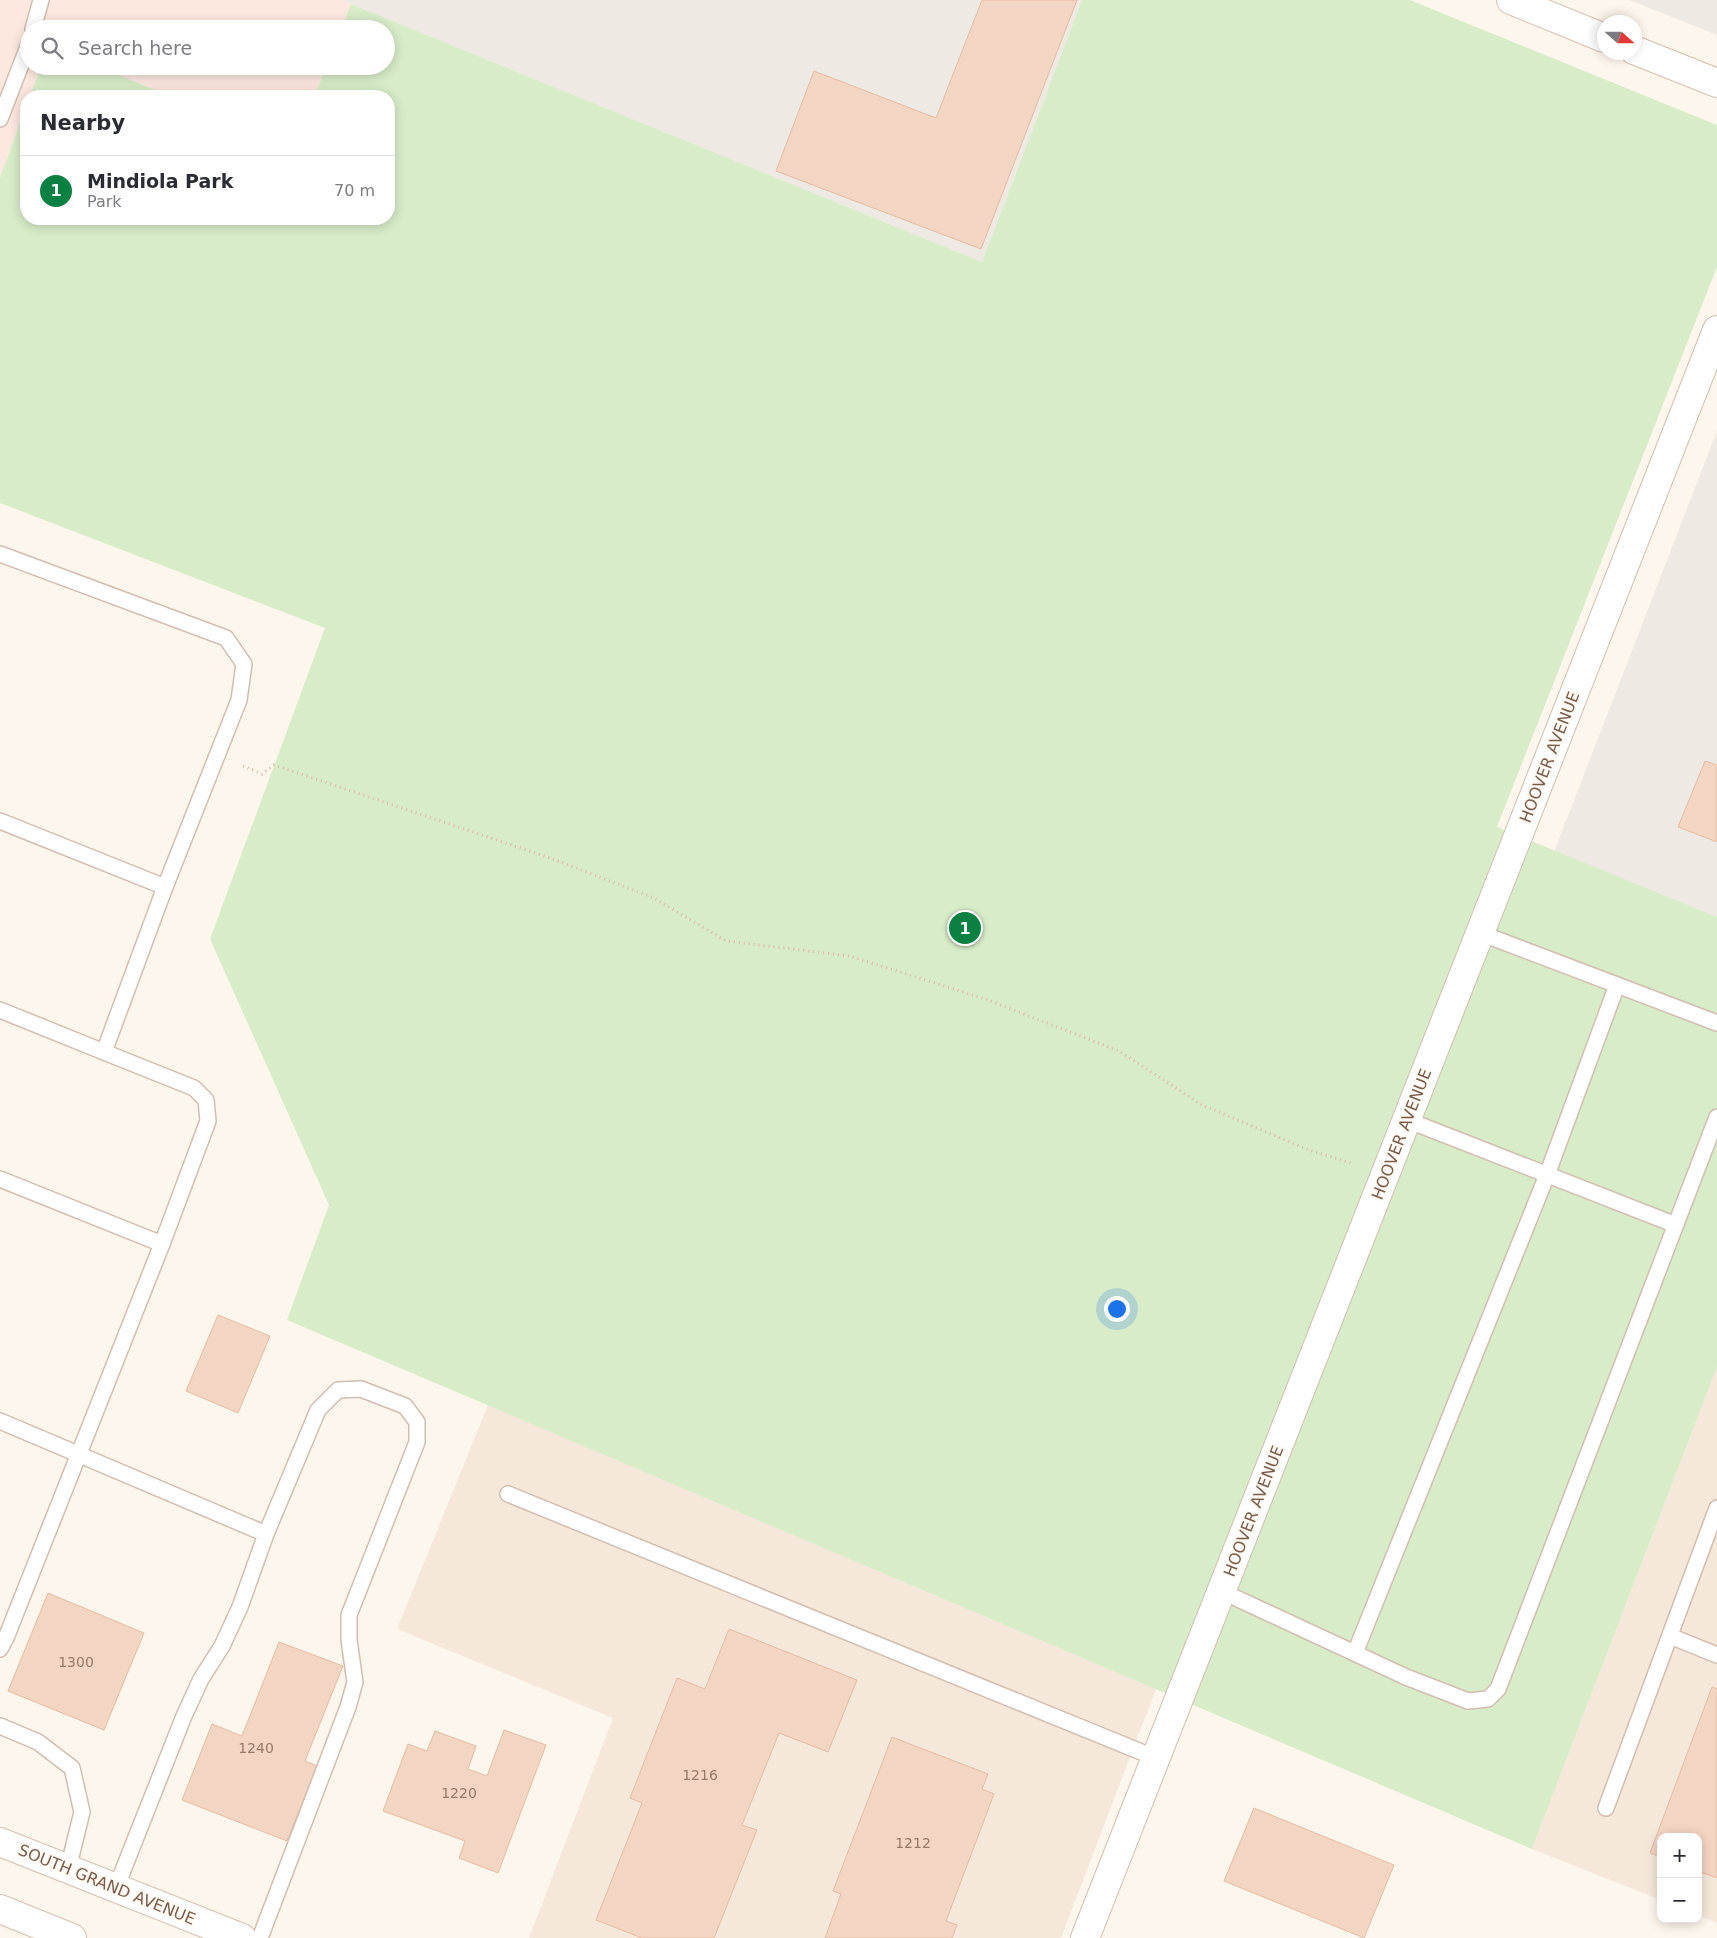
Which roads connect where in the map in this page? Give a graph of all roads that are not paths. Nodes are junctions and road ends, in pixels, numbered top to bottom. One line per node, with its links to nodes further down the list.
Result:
1 (41, 0): 3 (lane)
2 (1512, 0): 4 (street)
3 (35, 20)
4 (1597, 35)
5 (1642, 53): 7 (street)
6 (20, 61): 8 (lane)
7 (1717, 83)
8 (5, 89): 9 (lane)
9 (0, 119)
10 (1717, 330): 14 (street, HOOVER AVENUE)
11 (0, 554): 13 (lane)
12 (0, 821): 13 (lane)
13 (165, 887): 18 (lane)
14 (1480, 933): 15 (lane); 20 (street, HOOVER AVENUE)
15 (1617, 985): 17 (lane); 21 (lane)
16 (1, 1013): 18 (lane)
17 (1717, 1023)
18 (104, 1052): 24 (lane)
19 (1717, 1117): 23 (lane)
20 (1407, 1120): 21 (lane); 30 (street, HOOVER AVENUE)
21 (1547, 1175): 23 (lane); 33 (lane)
22 (0, 1179): 24 (lane)
23 (1676, 1225): 33 (lane)
24 (162, 1244): 26 (lane)
25 (0, 1421): 26 (lane)
26 (79, 1454): 29 (lane); 32 (lane)
27 (508, 1494): 36 (lane)
28 (1717, 1508): 31 (lane)
29 (266, 1534): 40 (lane); 44 (lane)
30 (1222, 1590): 33 (lane); 36 (street, HOOVER AVENUE)
31 (1670, 1636): 34 (lane); 37 (lane)
32 (0, 1649)
33 (1355, 1653)
34 (1717, 1656)
35 (0, 1726): 39 (lane)
36 (1156, 1758): 45 (street, HOOVER AVENUE)
37 (1606, 1808)
38 (0, 1842): 39 (street, SOUTH GRAND AVENUE)
39 (68, 1869): 40 (street, SOUTH GRAND AVENUE)
40 (116, 1888): 43 (street, SOUTH GRAND AVENUE)
41 (0, 1909): 42 (street)
42 (72, 1938)
43 (242, 1938)
44 (260, 1938)
45 (1085, 1938)

